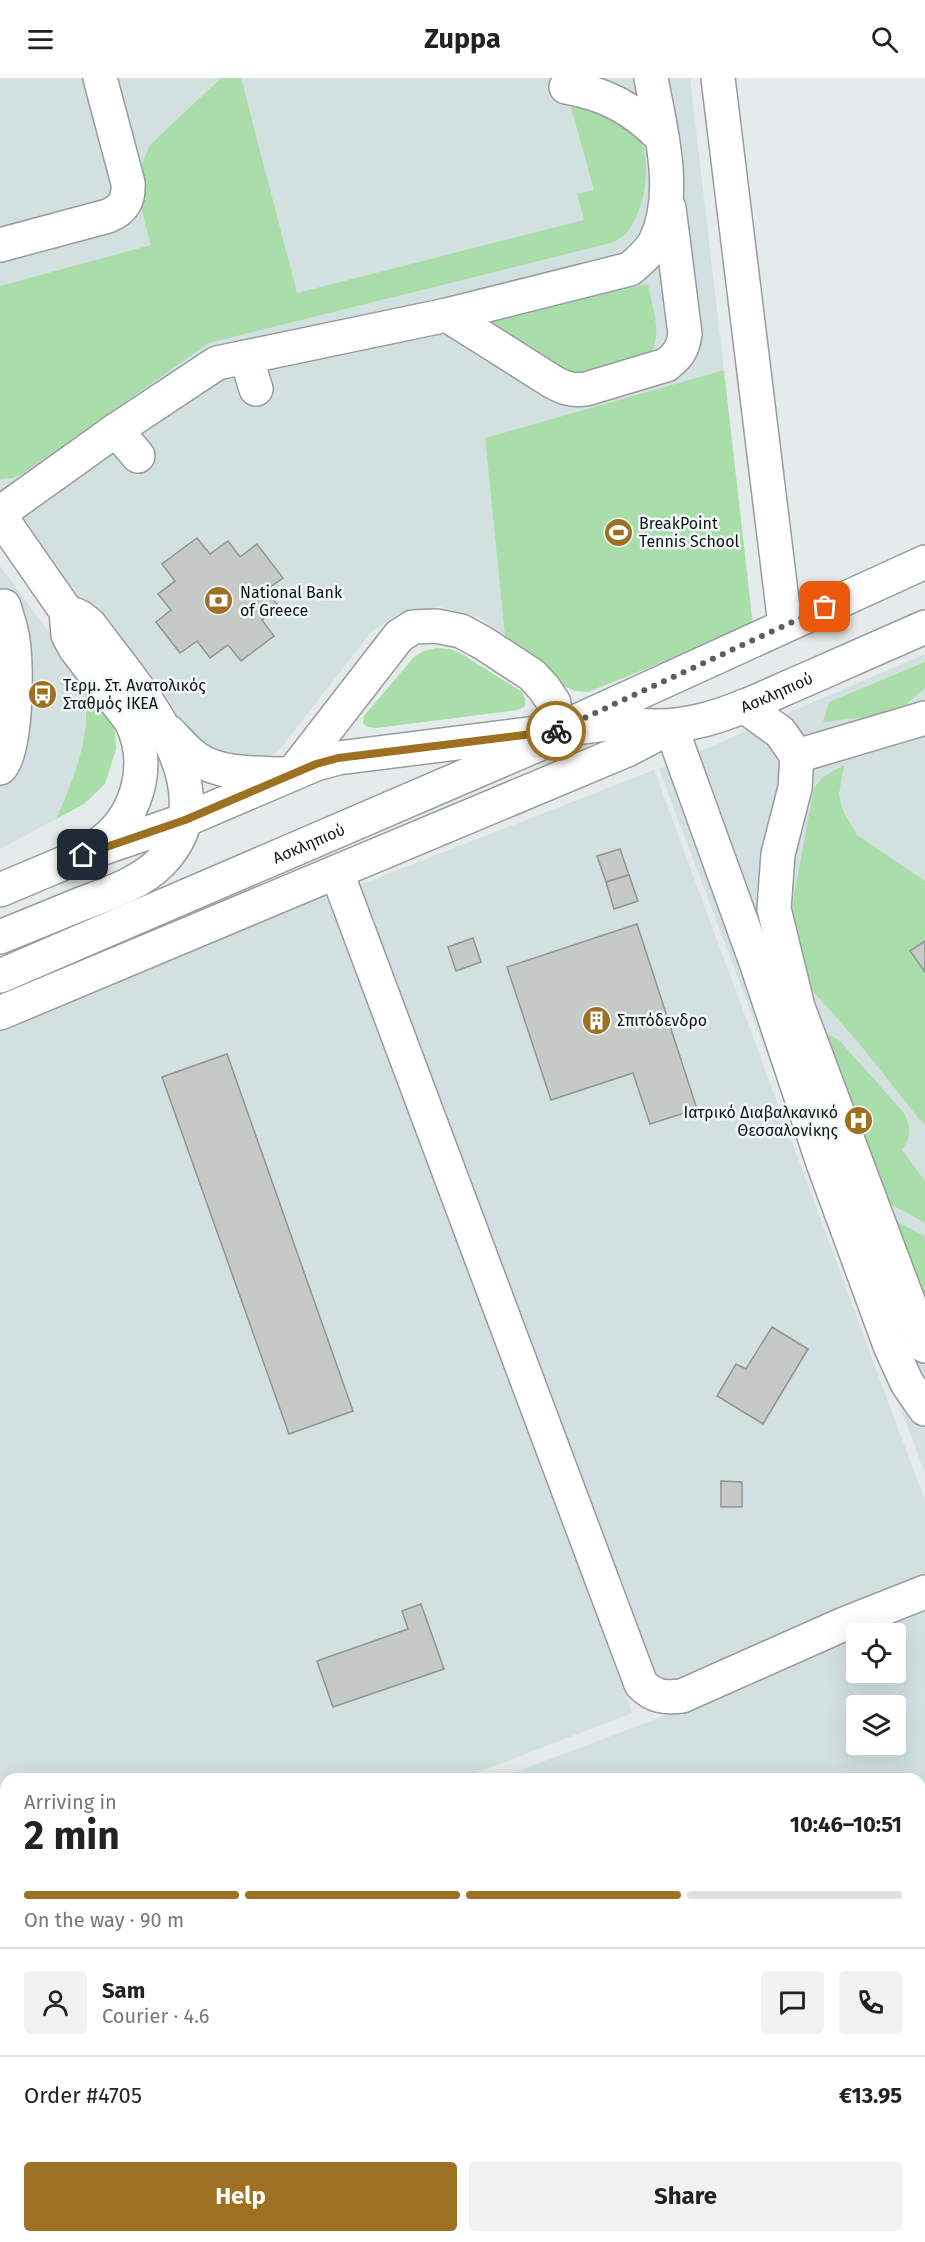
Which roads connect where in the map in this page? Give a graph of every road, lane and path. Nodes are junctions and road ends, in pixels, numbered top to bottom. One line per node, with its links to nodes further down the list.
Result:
1 (100, 78): 7 (street)
2 (651, 78): 5 (street)
3 (718, 78): 18 (street)
4 (566, 87): 5 (street)
5 (662, 138): 6 (street)
6 (668, 199): 8 (street); 8 (street)
7 (0, 245)
8 (447, 315): 9 (street)
9 (246, 357): 10 (street); 11 (street)
10 (256, 389)
11 (116, 430): 12 (street); 13 (street)
12 (138, 456)
13 (0, 514): 15 (street)
14 (925, 562): 18 (street)
15 (39, 573): 16 (street); 17 (street)
16 (2, 608): 27 (street)
17 (66, 611): 23 (street); 30 (street)
18 (785, 625): 25 (street)
19 (925, 627): 20 (street, Ασκληπιού)
20 (744, 706): 24 (street, Ασκληπιού); 26 (street)
21 (925, 718): 26 (street)
22 (623, 722): 24 (street, Ασκληπιού); 25 (street, Ασκληπιού); 34 (street, Ασκληπιού)
23 (162, 724): 28 (street); 29 (street)
24 (670, 727): 31 (street); 37 (street)
25 (555, 731): 28 (street, Ασκληπιού); 28 (street)
26 (797, 756): 36 (street)
27 (0, 768)
28 (292, 774): 29 (street, Ασκληπιού)
29 (185, 820): 30 (street, Ασκληπιού); 33 (street)
30 (83, 855): 32 (street, Ασκληπιού)
31 (337, 873): 35 (street); 38 (street)
32 (0, 890)
33 (0, 937)
34 (0, 976)
35 (0, 1013)
36 (925, 1346)
37 (925, 1409)
38 (925, 1592)

